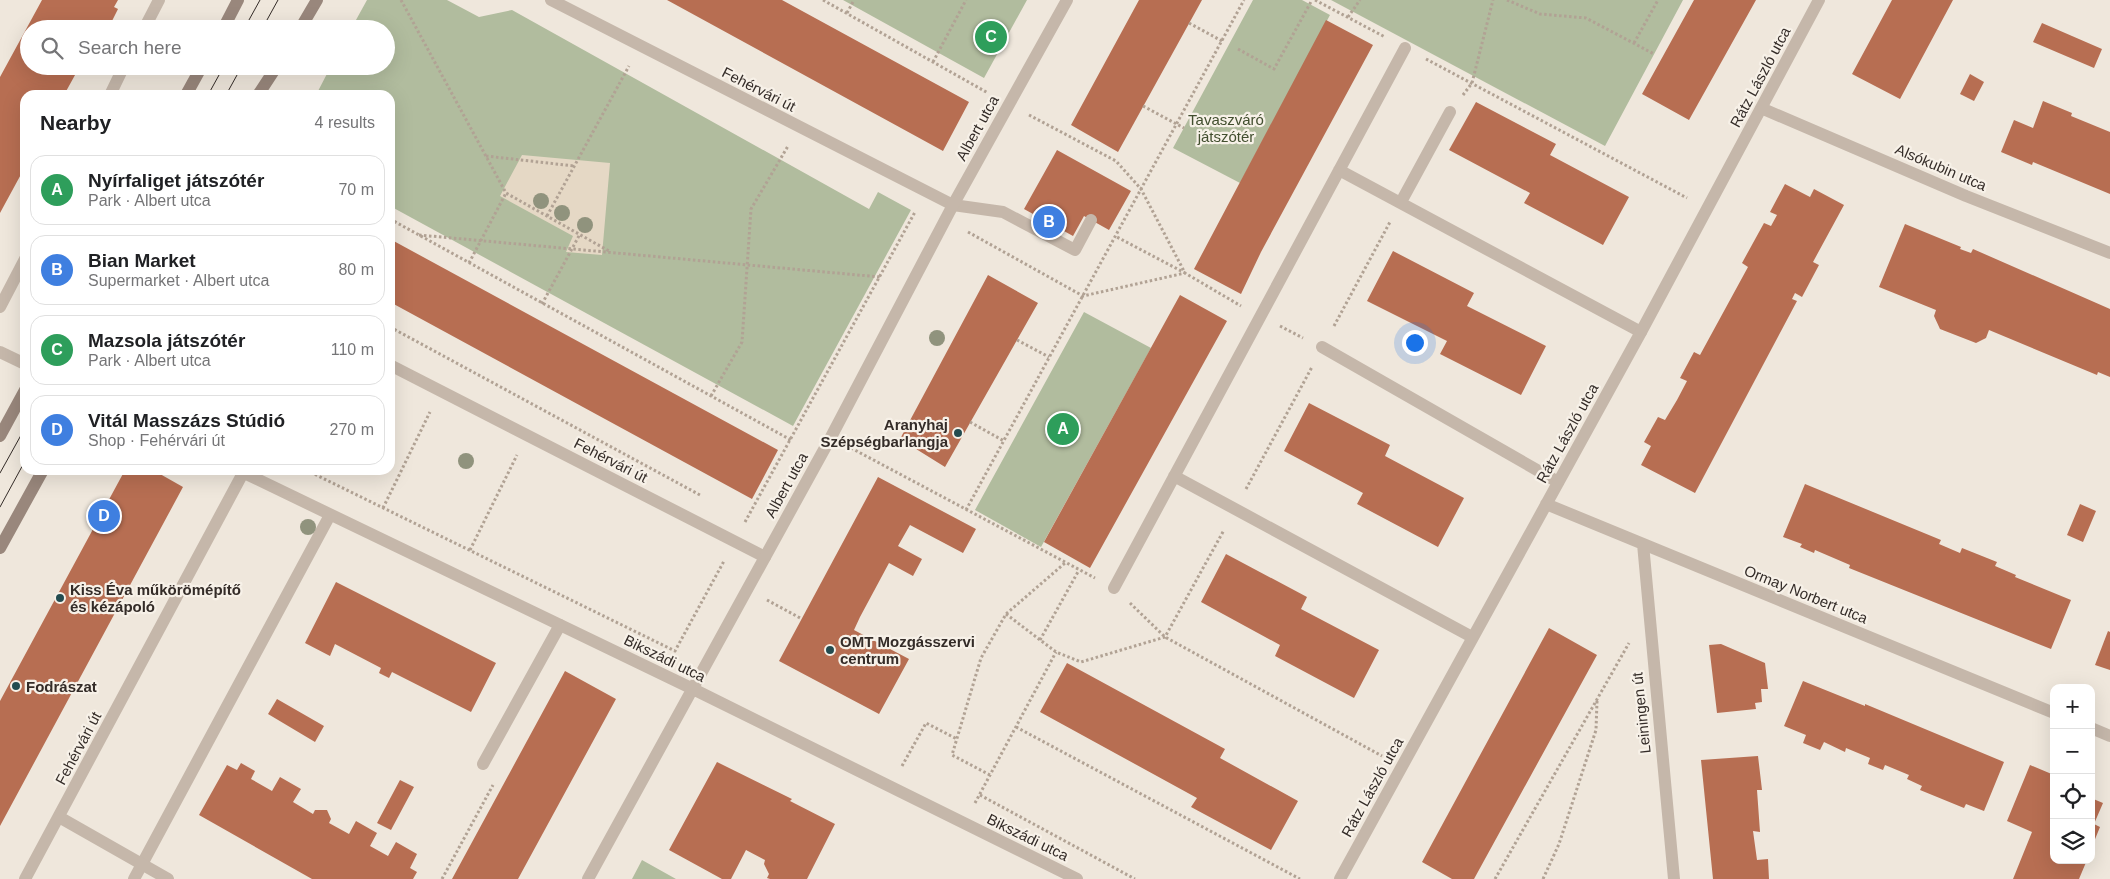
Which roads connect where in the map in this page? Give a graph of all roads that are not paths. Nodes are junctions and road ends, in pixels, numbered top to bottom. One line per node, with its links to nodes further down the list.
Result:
1 (159, 0): 7 (street)
2 (238, 0): 8 (street)
3 (317, 0): 9 (street)
4 (551, 0): 21 (street, Fehérvári út)
5 (1067, 0): 21 (street, Albert utca)
6 (1819, 0): 17 (street, Rátz László utca)
7 (149, 20)
8 (228, 20)
9 (305, 20)
10 (1405, 48): 19 (street)
11 (120, 75): 14 (street)
12 (197, 75): 15 (street)
13 (271, 75): 16 (street)
14 (112, 90)
15 (189, 90)
16 (261, 90)
17 (1761, 108): 23 (street, Alsókubin utca); 26 (street, Rátz László utca)
18 (1450, 112): 20 (street)
19 (1339, 170): 20 (street); 36 (street)
20 (1401, 202): 26 (street)
21 (953, 205): 22 (street, Fehérvári út); 42 (street, Albert utca)
22 (1091, 220)
23 (2110, 253)
24 (20, 269): 25 (street)
25 (0, 307)
26 (1641, 332): 37 (street, Rátz László utca)
27 (1322, 347): 37 (street)
28 (0, 352): 29 (street)
29 (20, 362)
30 (395, 368): 42 (street, Fehérvári út)
31 (20, 399): 32 (street)
32 (0, 436)
33 (40, 475): 41 (street)
34 (239, 475): 51 (street, Fehérvári út)
35 (249, 475): 39 (street, Bikszádi utca)
36 (1174, 476): 43 (street); 45 (street)
37 (1558, 482): 38 (street, Rátz László utca)
38 (1546, 504): 40 (street, Ormay Norbert utca); 45 (street, Rátz László utca)
39 (330, 514): 44 (street, Bikszádi utca); 52 (street)
40 (1642, 544): 47 (street, Ormay Norbert utca); 59 (street, Leiningen út)
41 (0, 548)
42 (765, 557): 46 (street, Albert utca)
43 (1114, 588)
44 (560, 625): 46 (street, Bikszádi utca); 50 (street)
45 (1472, 637): 58 (street, Rátz László utca)
46 (693, 689): 56 (street, Albert utca); 57 (street, Bikszádi utca)
47 (2050, 711)
48 (2093, 729): 49 (street)
49 (2110, 736)
50 (483, 764)
51 (59, 817): 52 (street); 53 (street, Fehérvári út)
52 (142, 864): 54 (street); 55 (street)
53 (25, 879)
54 (134, 879)
55 (168, 879)
56 (588, 879)
57 (1077, 879)
58 (1340, 879)
59 (1674, 879)

